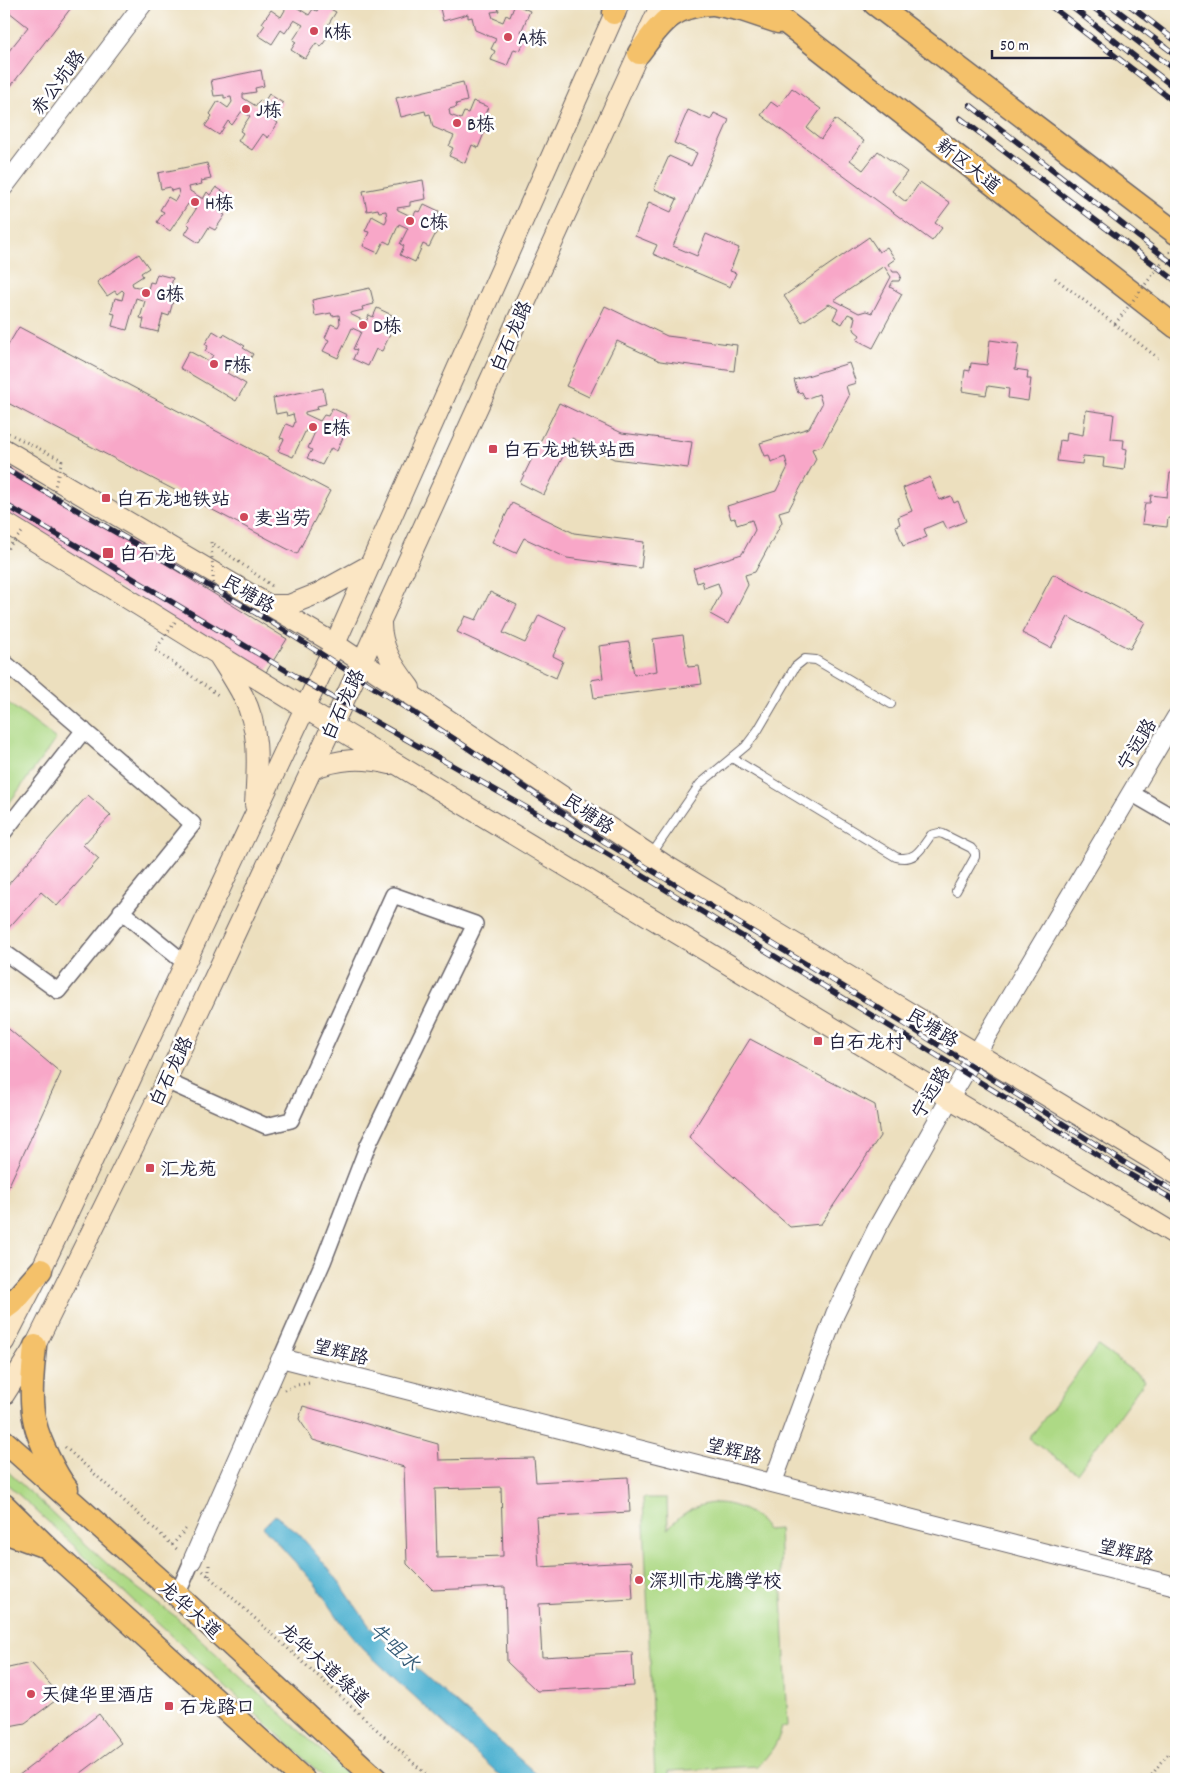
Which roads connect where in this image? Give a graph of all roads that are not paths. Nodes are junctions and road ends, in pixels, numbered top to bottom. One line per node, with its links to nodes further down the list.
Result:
1 (143, 4): 9 (street, 赤公坑路)
2 (661, 4): 8 (main road, 白石龙路)
3 (712, 4): 7 (main road); 8 (main road)
4 (762, 4): 7 (main road, 新区大道)
5 (875, 4): 10 (main road)
6 (616, 7): 14 (main road, 白石龙路)
7 (790, 25): 11 (main road, 新区大道)
8 (639, 53): 16 (main road, 白石龙路)
9 (4, 187)
10 (1176, 232)
11 (1176, 327)
12 (4, 449): 15 (main road, 民塘路)
13 (4, 522): 18 (main road)
14 (370, 565): 15 (main road); 17 (main road, 白石龙路)
15 (272, 596): 17 (main road, 民塘路)
16 (381, 619): 20 (main road, 白石龙路); 21 (main road)
17 (335, 644): 20 (main road, 民塘路); 23 (main road, 白石龙路)
18 (216, 652): 23 (main road); 31 (main road)
19 (4, 662): 26 (street)
20 (362, 662): 21 (main road, 民塘路); 25 (main road, 白石龙路)
21 (416, 698): 34 (main road, 民塘路)
22 (891, 704): 27 (lane)
23 (305, 707): 25 (main road); 31 (main road, 白石龙路)
24 (1176, 717): 30 (street, 宁远路)
25 (332, 725): 28 (main road); 29 (main road, 白石龙路)
26 (84, 730): 33 (street); 36 (street)
27 (732, 758): 34 (lane); 35 (lane)
28 (402, 767): 29 (main road); 41 (main road)
29 (312, 769): 40 (main road, 白石龙路)
30 (1132, 793): 32 (street); 39 (street, 宁远路)
31 (254, 815): 38 (main road, 白石龙路)
32 (1176, 819)
33 (4, 832)
34 (651, 855): 39 (main road, 民塘路)
35 (956, 891)
36 (121, 911): 37 (street); 38 (street)
37 (4, 952)
38 (185, 963): 44 (main road, 白石龙路)
39 (977, 1053): 41 (street, 宁远路); 42 (main road, 民塘路)
40 (166, 1081): 47 (main road, 白石龙路); 48 (street)
41 (950, 1098): 43 (main road); 51 (street, 宁远路)
42 (1176, 1174)
43 (1176, 1235)
44 (41, 1270): 45 (main road); 46 (main road, 白石龙路)
45 (4, 1309)
46 (4, 1342)
47 (35, 1346): 49 (main road, 白石龙路); 53 (main road)
48 (281, 1358): 51 (street, 望辉路); 56 (street)
49 (4, 1395)
50 (4, 1441): 53 (main road, 龙华大道)
51 (773, 1482): 57 (street, 望辉路)
52 (4, 1505): 55 (main road)
53 (91, 1520): 58 (main road, 龙华大道)
54 (4, 1532): 55 (main road)
55 (49, 1549): 59 (main road)
56 (201, 1564): 58 (street)
57 (1176, 1586)
58 (177, 1595): 60 (main road, 龙华大道)
59 (303, 1779)
60 (376, 1779)

